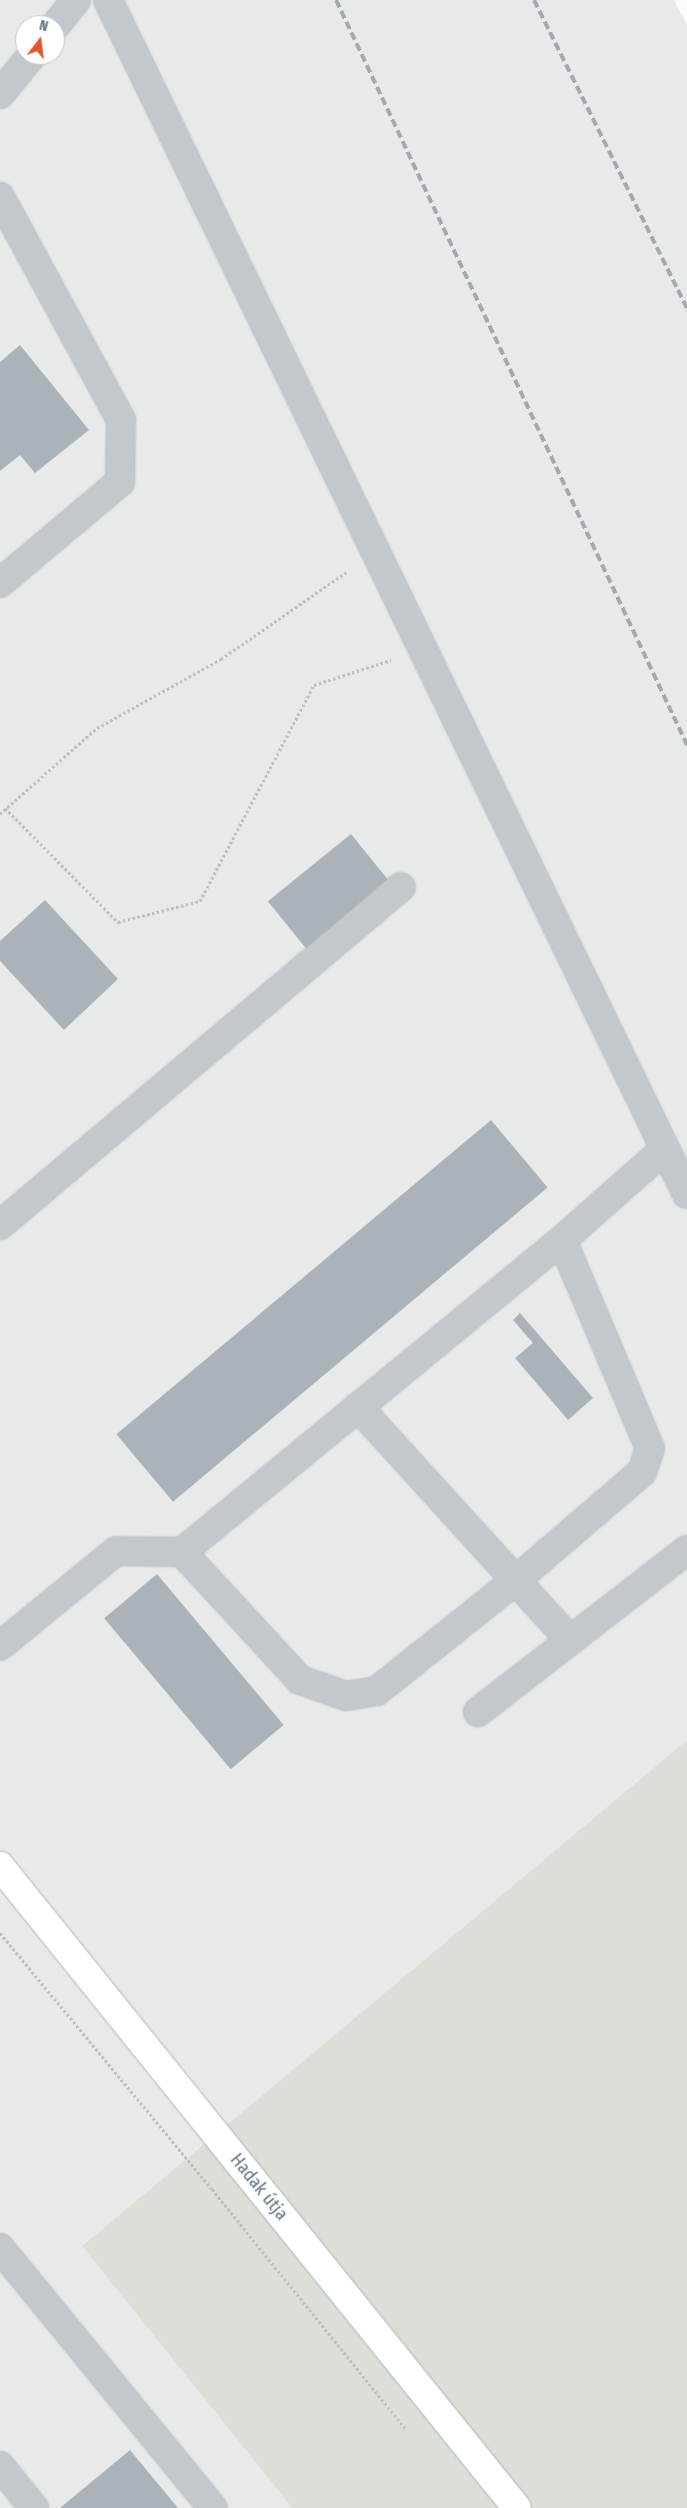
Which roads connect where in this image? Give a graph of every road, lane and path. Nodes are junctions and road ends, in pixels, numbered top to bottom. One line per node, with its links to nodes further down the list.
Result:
1 (76, 0): 3 (lane)
2 (108, 0): 7 (lane)
3 (64, 15)
4 (24, 65): 5 (lane)
5 (0, 94)
6 (0, 197): 8 (lane)
7 (376, 553): 9 (lane); 10 (path)
8 (0, 583)
9 (423, 650): 10 (path); 13 (lane)
10 (5, 808): 11 (path)
11 (0, 814)
12 (401, 887): 15 (lane)
13 (665, 1149): 14 (lane); 16 (lane)
14 (687, 1194)
15 (0, 1225)
16 (562, 1240): 17 (lane); 20 (lane)
17 (358, 1407): 19 (lane); 20 (lane)
18 (687, 1550): 21 (lane)
19 (182, 1552): 20 (lane); 22 (lane)
20 (516, 1580): 21 (lane)
21 (570, 1640): 23 (lane)
22 (0, 1646)
23 (478, 1712)
24 (0, 1866): 31 (main road, Hadak útja)
25 (0, 1933): 27 (path)
26 (0, 2248): 30 (lane)
27 (407, 2430)
28 (0, 2466): 29 (lane)
29 (34, 2508)
30 (213, 2508)
31 (517, 2508)

